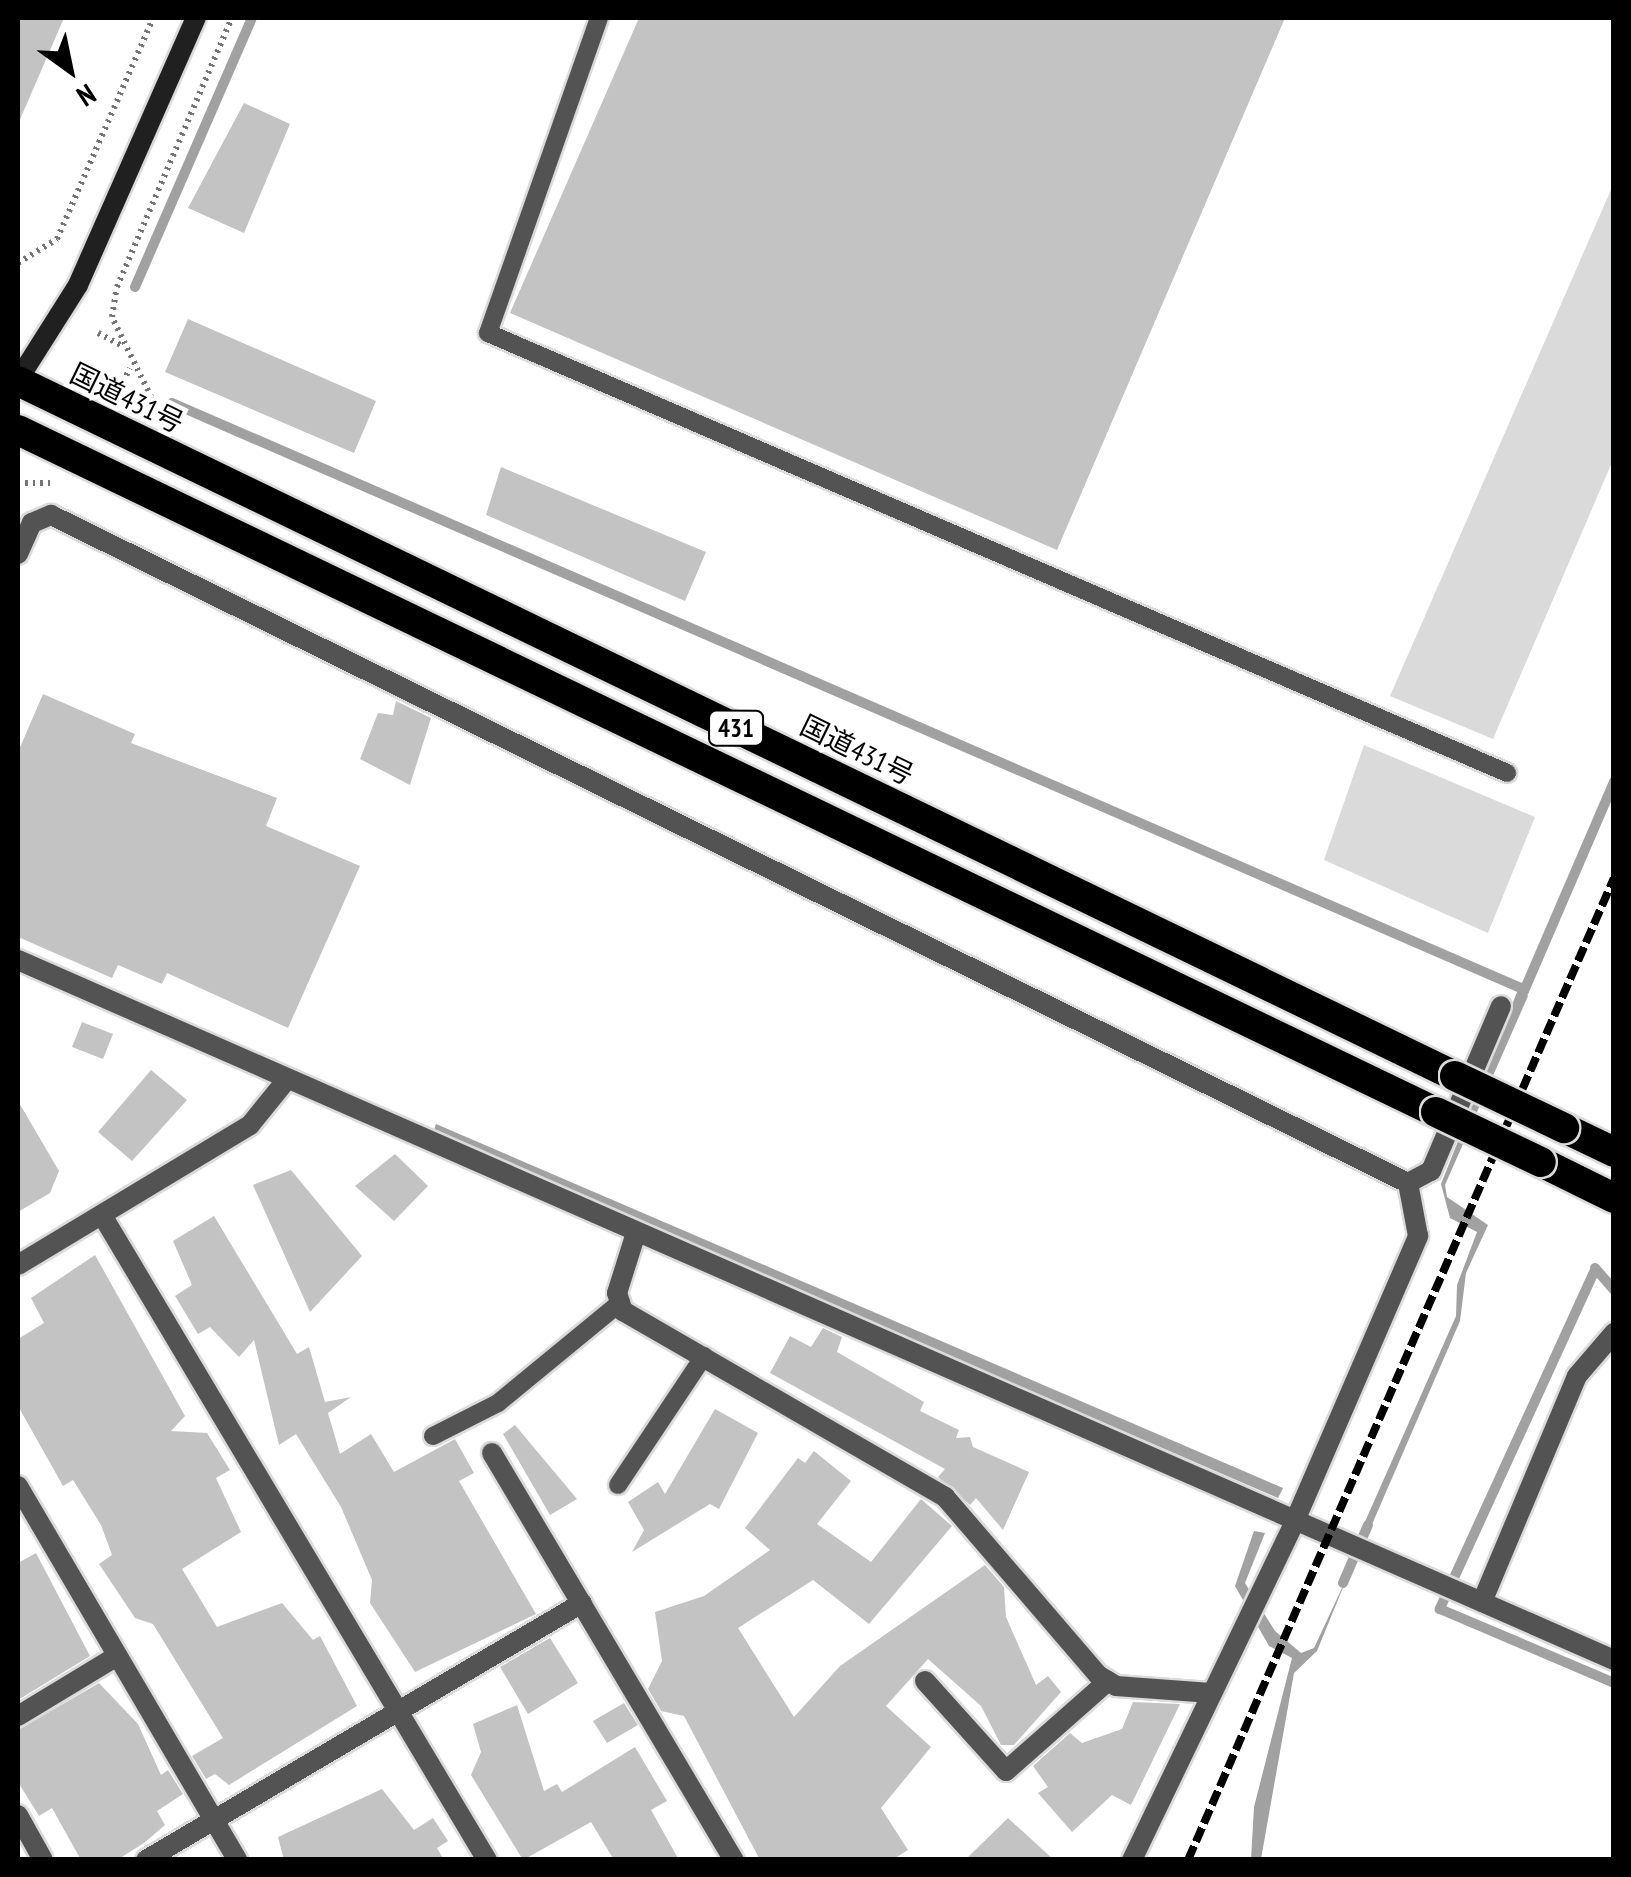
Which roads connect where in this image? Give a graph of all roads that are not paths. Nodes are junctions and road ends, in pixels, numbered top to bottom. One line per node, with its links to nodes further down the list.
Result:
1 (196, 18): 3 (street)
2 (600, 18): 6 (lane)
3 (18, 380): 10 (highway, 国道431号 / 431, bridge)
4 (18, 430): 12 (highway, 431, bridge)
5 (18, 554): 11 (street)
6 (1508, 773)
7 (18, 960): 9 (street)
8 (1502, 1006): 11 (street)
9 (284, 1083): 13 (street); 14 (street)
10 (1614, 1152)
11 (1408, 1183): 23 (street)
12 (1614, 1198)
13 (102, 1215): 15 (street); 31 (street)
14 (635, 1236): 16 (street); 23 (street)
15 (18, 1264)
16 (620, 1302): 18 (street); 19 (lane)
17 (1614, 1334): 24 (street)
18 (704, 1356): 21 (lane); 29 (street)
19 (433, 1436)
20 (492, 1454): 25 (street)
21 (618, 1484)
22 (18, 1486): 26 (street)
23 (1294, 1524): 24 (street); 30 (street)
24 (1482, 1602): 27 (street)
25 (582, 1603): 31 (street); 39 (street)
26 (117, 1656): 32 (street); 34 (street)
27 (1614, 1660)
28 (926, 1681): 29 (street)
29 (1108, 1681): 30 (street)
30 (1212, 1693): 40 (street)
31 (398, 1711): 34 (street); 38 (street)
32 (18, 1716)
33 (18, 1815): 35 (street)
34 (213, 1820): 36 (street); 37 (street)
35 (43, 1860)
36 (146, 1860)
37 (237, 1860)
38 (487, 1860)
39 (734, 1860)
40 (1132, 1860)

